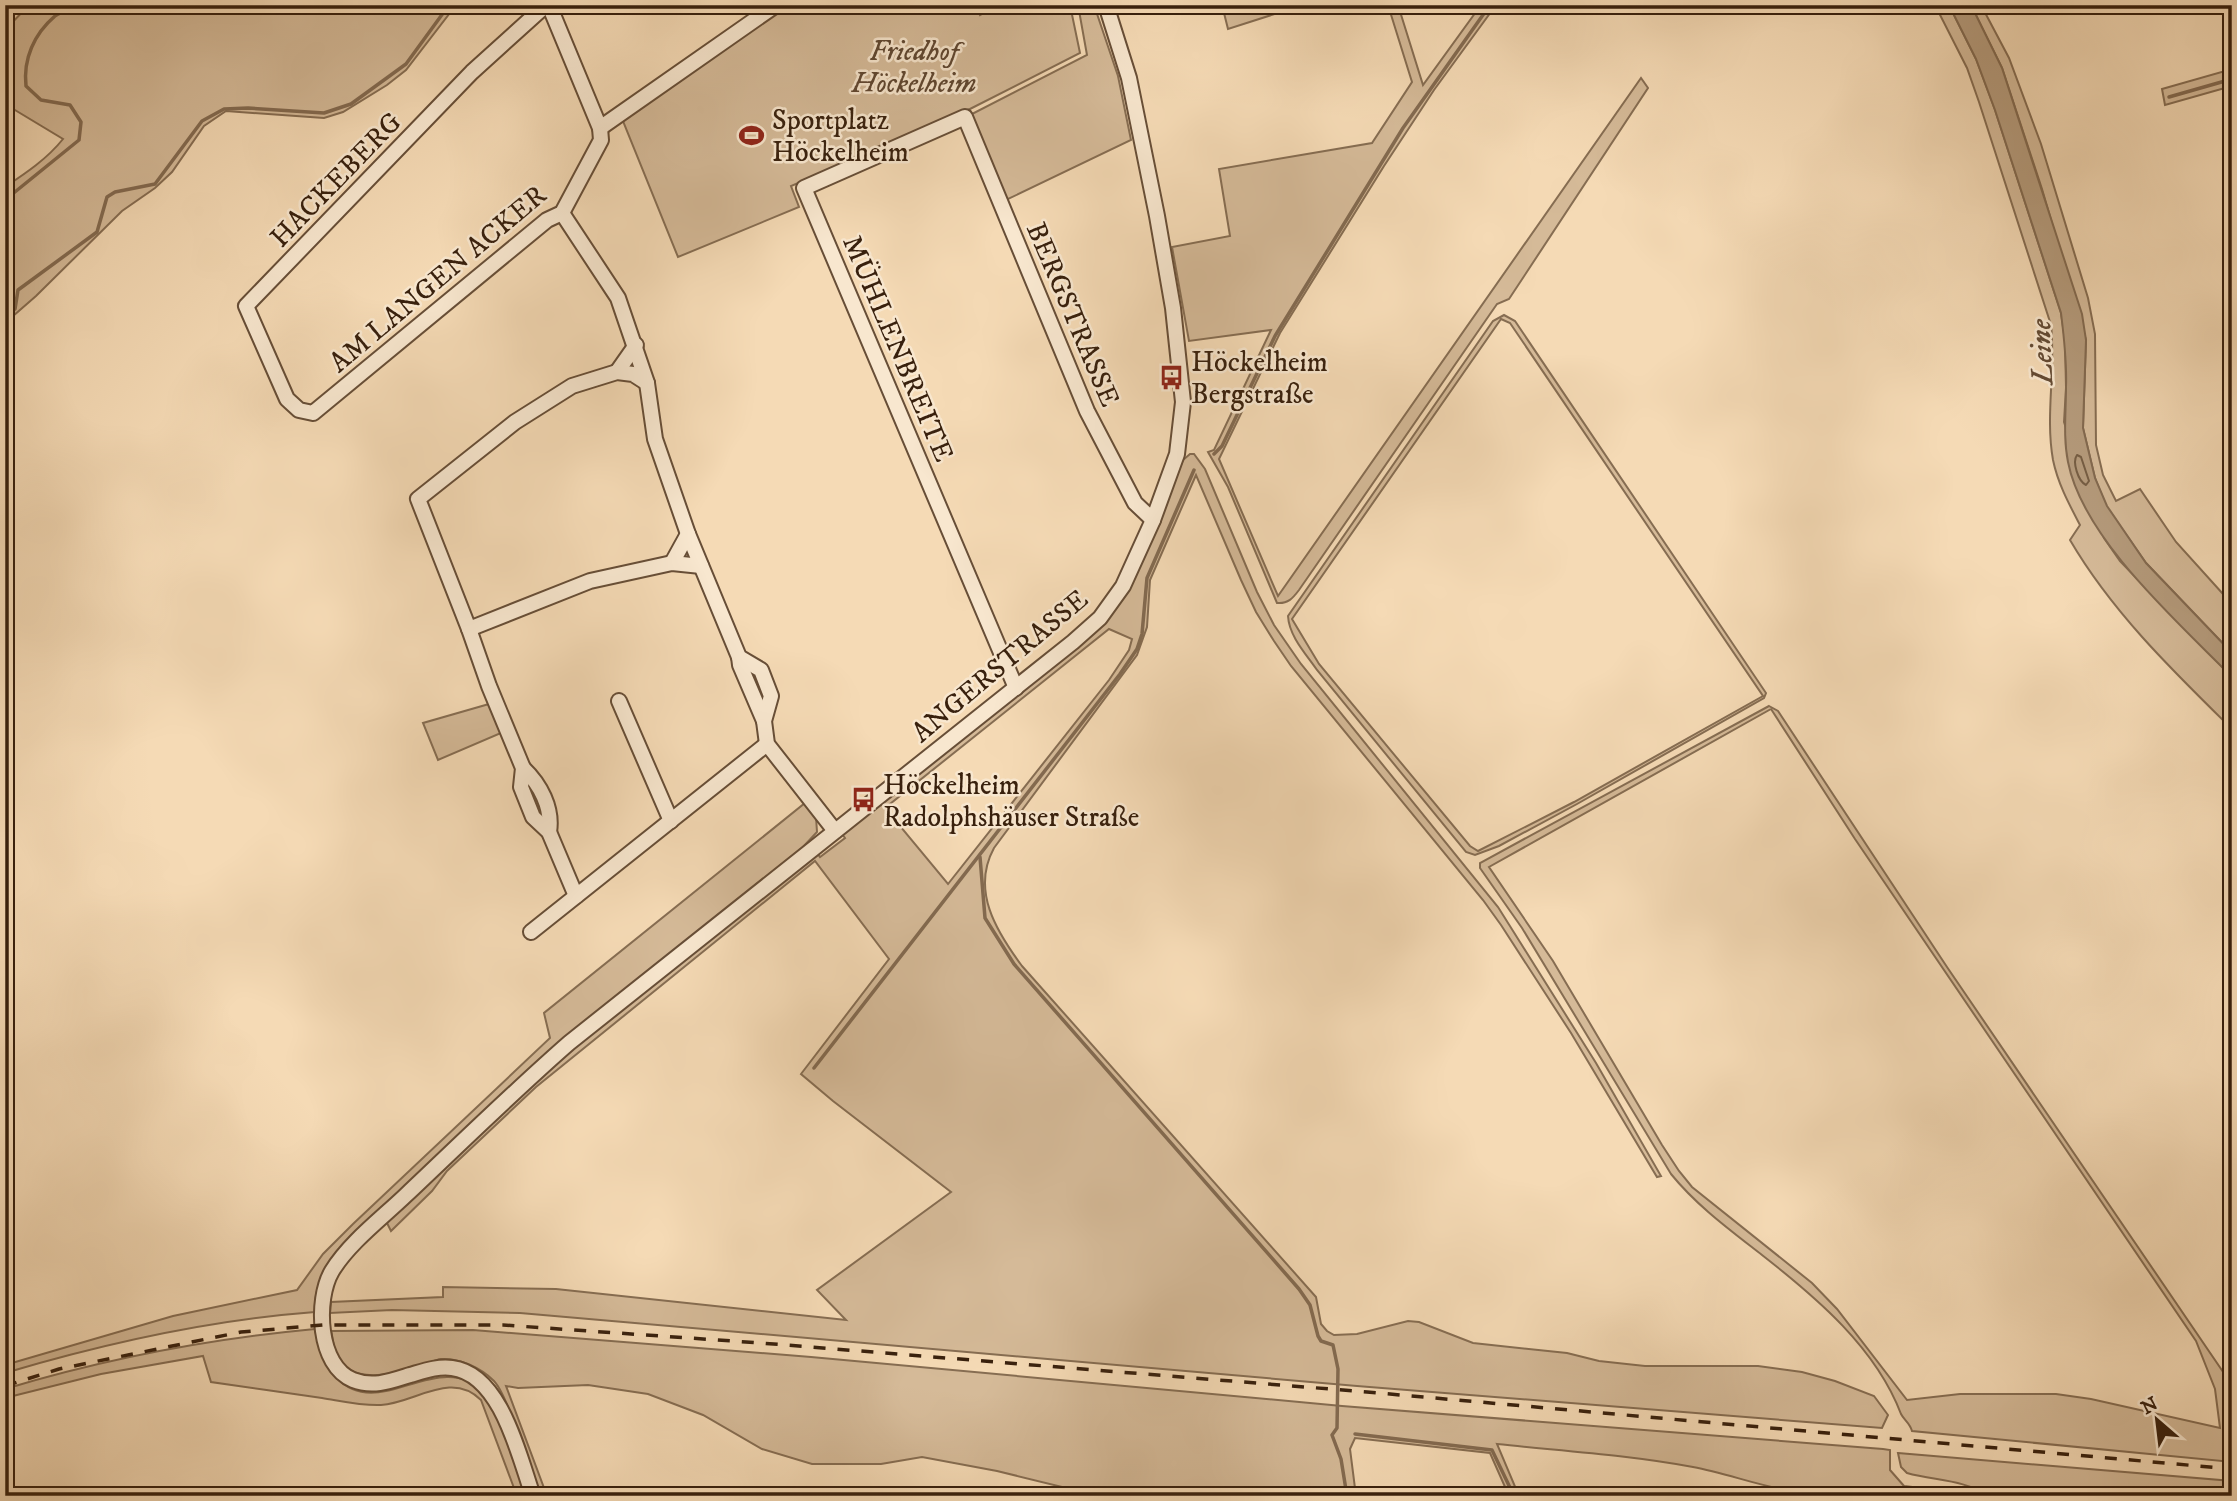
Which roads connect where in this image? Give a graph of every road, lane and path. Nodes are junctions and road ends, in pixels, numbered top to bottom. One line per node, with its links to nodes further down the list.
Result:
1 (547, 5): 5 (street); 10 (street, HACKEBERG)
2 (776, 5): 5 (street)
3 (1106, 5): 11 (street, ANGERSTRASSE)
4 (965, 117): 11 (street, BERGSTRASSE); 16 (street, MÜHLENBREITE)
5 (600, 128): 6 (street, AM LANGEN ACKER)
6 (562, 213): 7 (street); 10 (street, AM LANGEN ACKER)
7 (636, 345): 8 (street); 9 (street)
8 (617, 372): 9 (street); 15 (street)
9 (647, 383): 12 (street)
10 (299, 410)
11 (1153, 520): 16 (street, ANGERSTRASSE)
12 (688, 534): 13 (street); 14 (street)
13 (671, 564): 14 (street); 15 (street)
14 (701, 566): 18 (street)
15 (469, 629): 21 (street)
16 (1016, 688): 20 (street, ANGERSTRASSE)
17 (619, 701): 19 (street)
18 (767, 744): 19 (street); 20 (street)
19 (671, 821): 21 (street)
20 (835, 831): 23 (street, ANGERSTRASSE)
21 (576, 896): 22 (street)
22 (531, 932)
23 (533, 1496)

